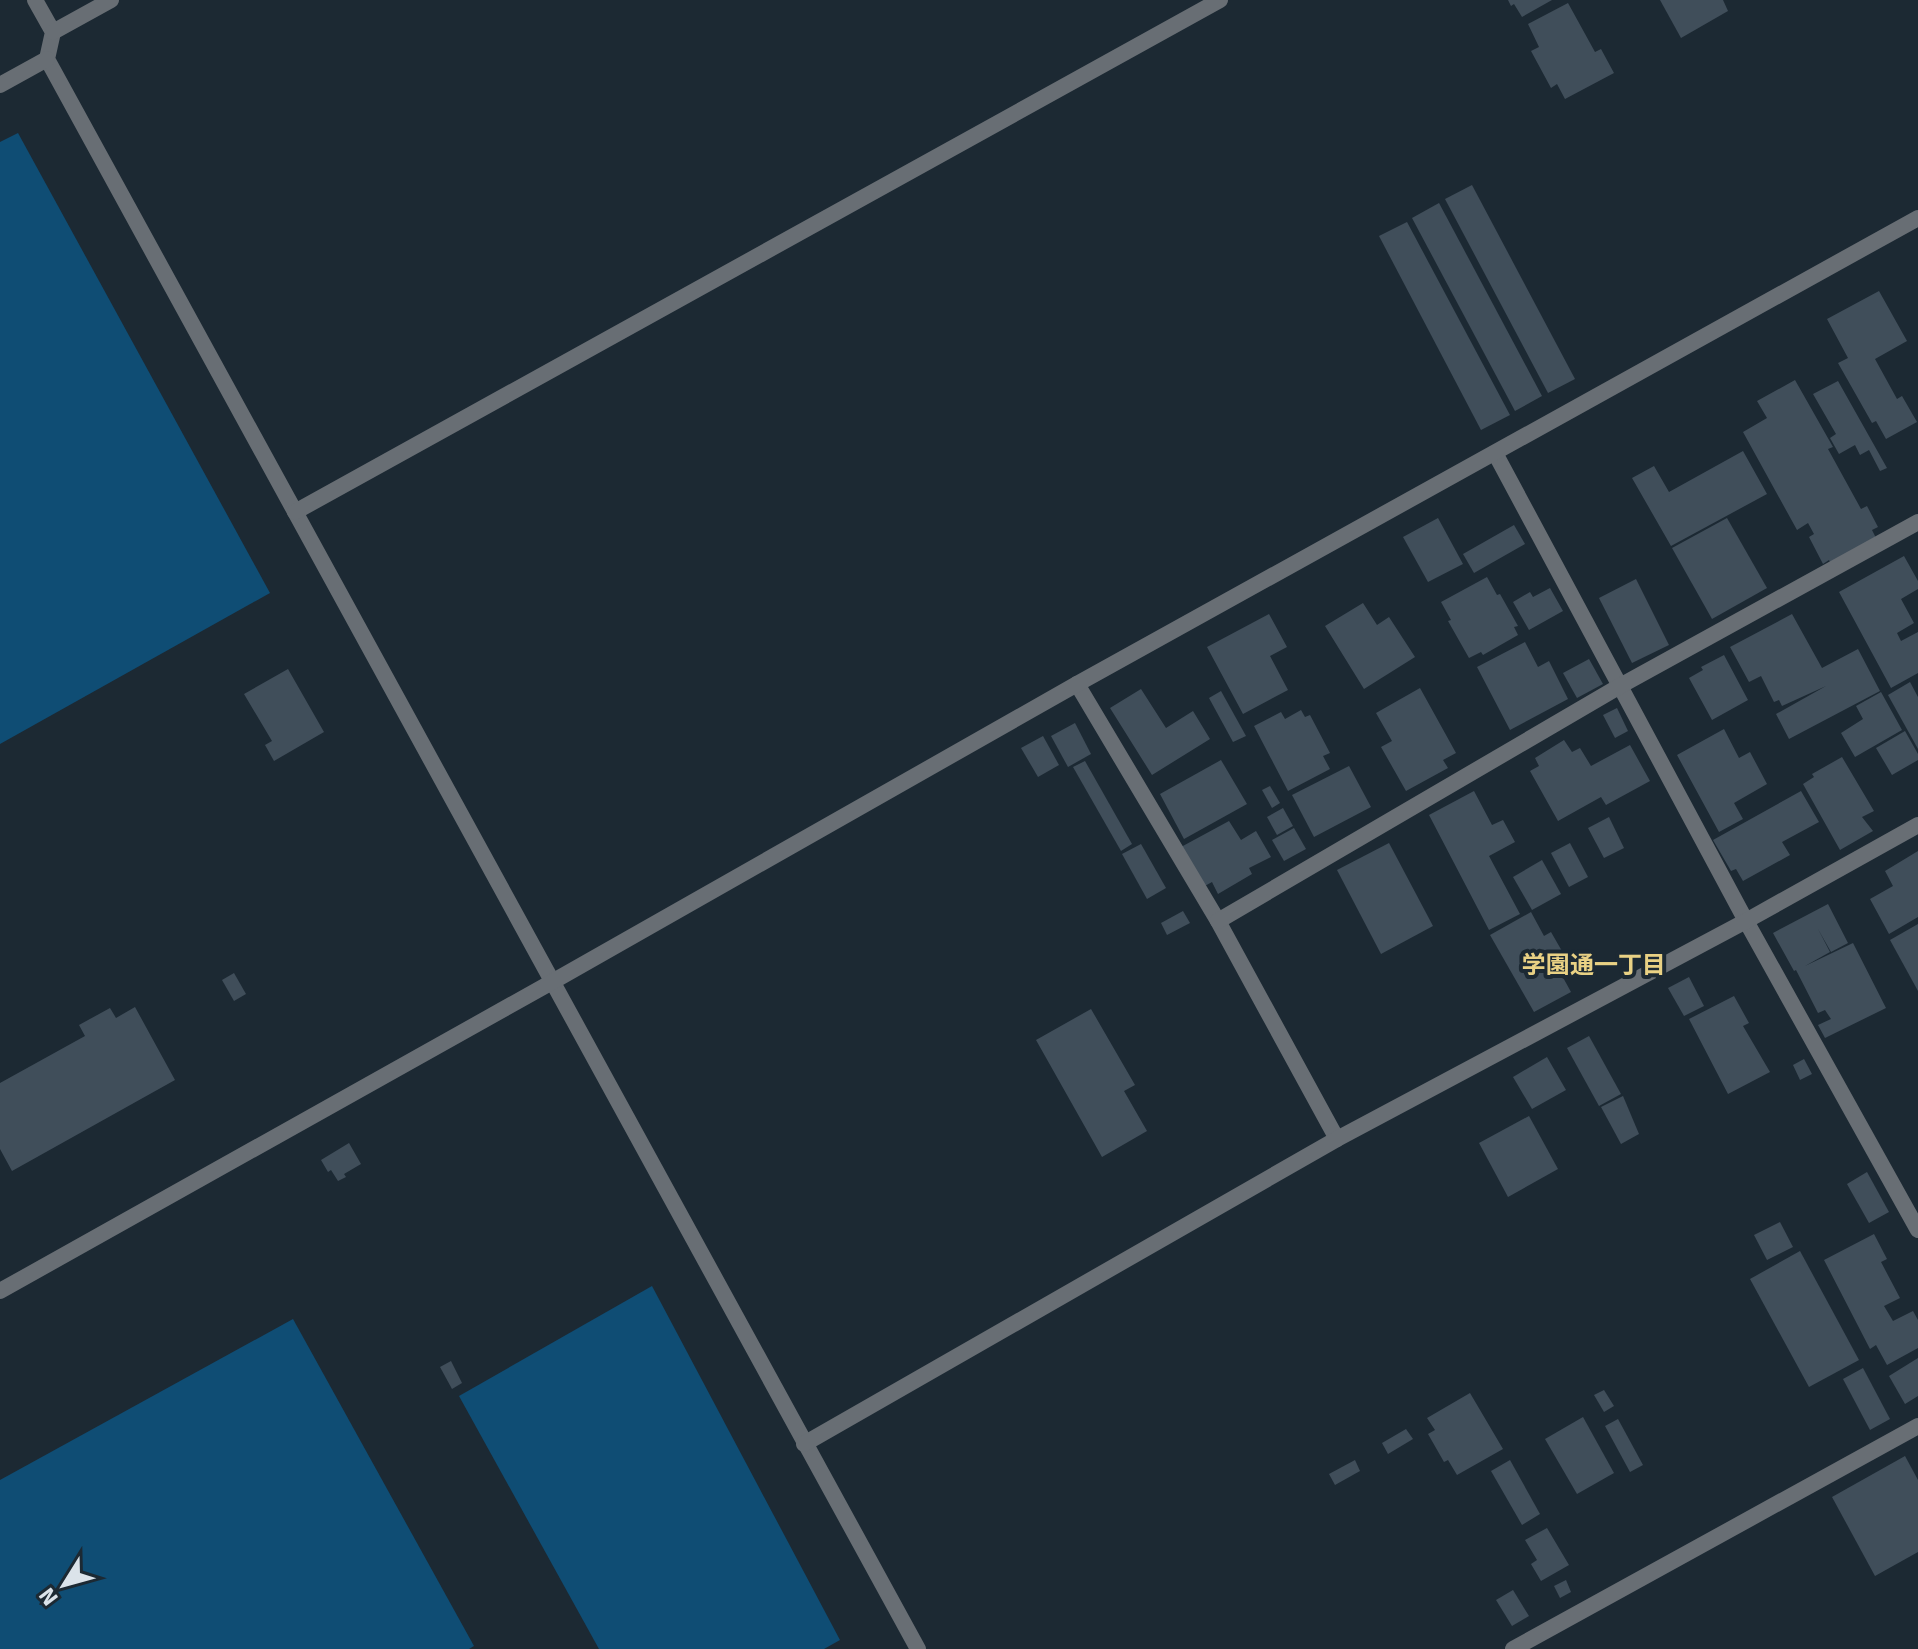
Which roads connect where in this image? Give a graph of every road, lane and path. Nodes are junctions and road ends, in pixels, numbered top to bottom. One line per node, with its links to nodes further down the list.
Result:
1 (35, 0): 4 (street)
2 (111, 0): 4 (street)
3 (1220, 0): 9 (street)
4 (53, 32): 5 (street)
5 (47, 59): 6 (street); 9 (street)
6 (0, 85)
7 (1918, 218): 8 (street)
8 (1495, 453): 11 (street); 12 (street)
9 (295, 512): 16 (street)
10 (1918, 522): 12 (street)
11 (1077, 684): 14 (street); 16 (street)
12 (1620, 686): 14 (street); 15 (street)
13 (1918, 825): 15 (street)
14 (1218, 921): 17 (street)
15 (1746, 921): 17 (street); 18 (street)
16 (552, 982): 19 (street); 21 (street)
17 (1337, 1139): 21 (street)
18 (1918, 1230)
19 (0, 1291)
20 (1918, 1426): 23 (street)
21 (804, 1444): 22 (street)
22 (918, 1649)
23 (1513, 1649)

